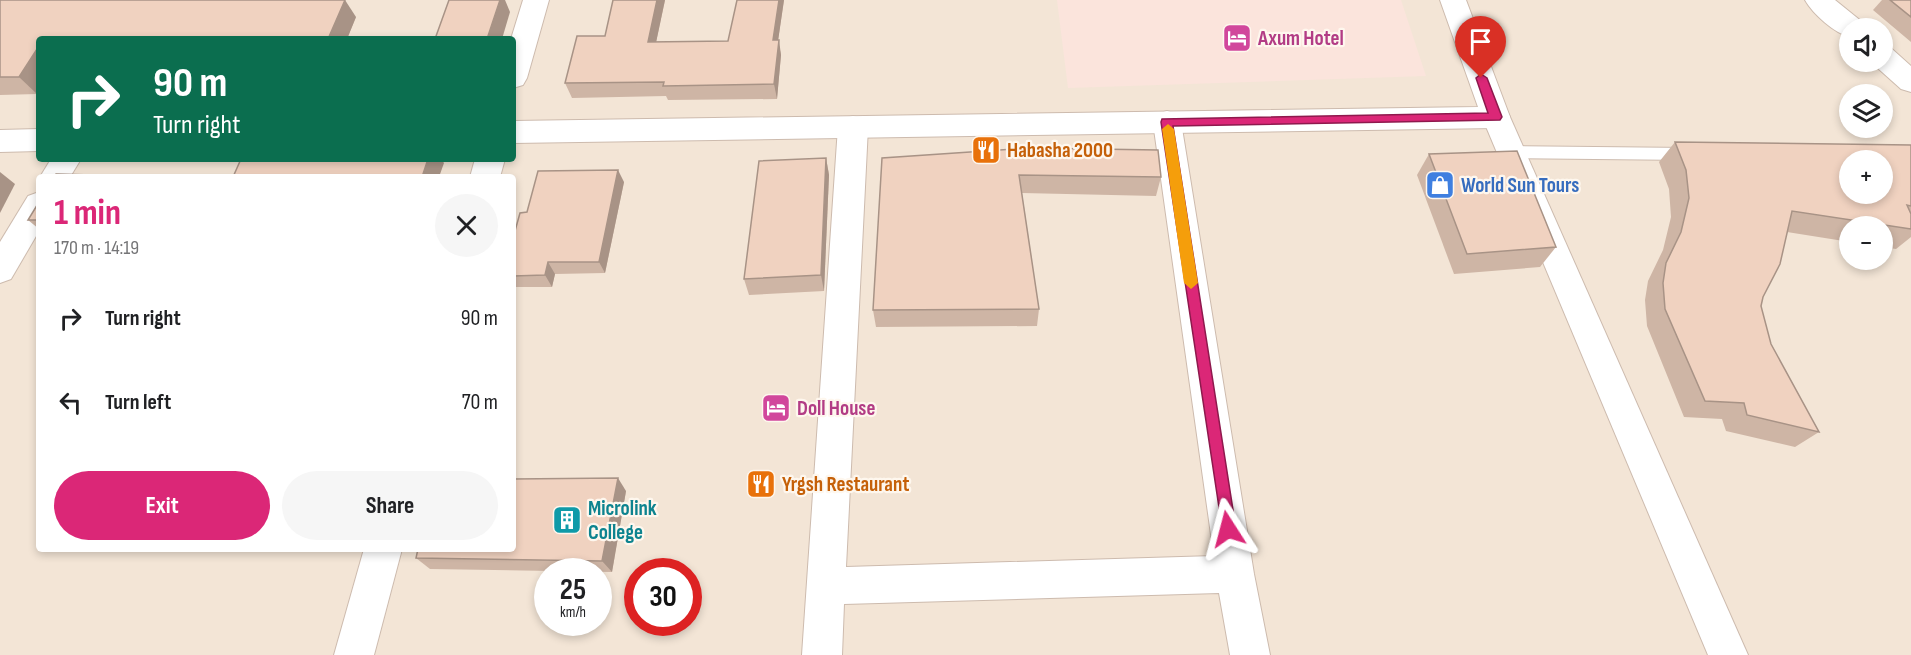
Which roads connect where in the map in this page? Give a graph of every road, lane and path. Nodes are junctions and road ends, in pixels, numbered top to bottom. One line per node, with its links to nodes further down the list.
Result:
1 (536, 0): 6 (street)
2 (1453, 0): 8 (street)
3 (1818, 0): 4 (street)
4 (1839, 18)
5 (1893, 66): 7 (street)
6 (516, 68)
7 (1911, 82)
8 (1496, 117): 9 (street); 14 (street)
9 (1167, 122): 10 (street); 19 (street)
10 (854, 127): 11 (street); 20 (street)
11 (516, 132)
12 (36, 140): 13 (street)
13 (0, 141)
14 (1511, 152): 15 (lane); 24 (street)
15 (1699, 154)
16 (36, 209): 17 (street)
17 (0, 270)
18 (382, 552): 21 (street)
19 (1235, 574): 20 (street); 23 (street)
20 (825, 586): 22 (street)
21 (354, 655)
22 (822, 655)
23 (1250, 655)
24 (1728, 655)

